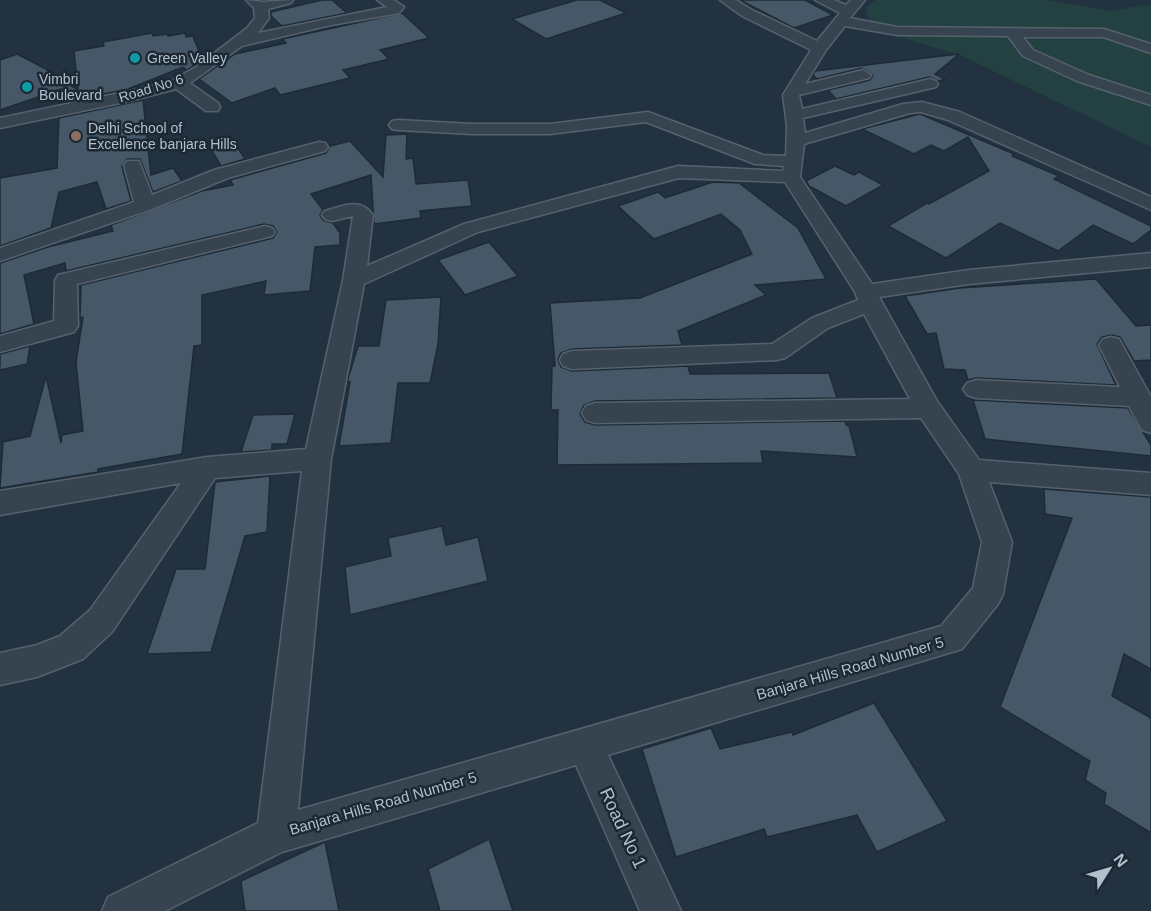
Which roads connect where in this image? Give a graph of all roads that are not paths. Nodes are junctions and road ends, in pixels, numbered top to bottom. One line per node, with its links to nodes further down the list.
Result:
1 (286, 0): 5 (street)
2 (384, 0): 8 (street)
3 (727, 0): 10 (street)
4 (822, 0): 6 (street)
5 (257, 3): 8 (street, Road No 6)
6 (847, 14): 7 (street); 9 (street); 10 (street)
7 (1011, 31): 11 (street); 16 (street)
8 (238, 42): 13 (street, Road No 6)
9 (900, 45)
10 (819, 48): 15 (street)
11 (1151, 49)
12 (863, 75): 15 (street)
13 (179, 83): 17 (street); 19 (street, Road No 6)
14 (930, 84): 18 (street)
15 (793, 92): 18 (street)
16 (1151, 100)
17 (212, 107)
18 (796, 115): 22 (street)
19 (0, 123)
20 (398, 125): 22 (street)
21 (319, 147): 25 (street)
22 (794, 156): 24 (street); 30 (street); 31 (street, Banjara Hills Road Number 5)
23 (133, 165): 25 (street)
24 (1151, 204)
25 (145, 205): 28 (street)
26 (332, 215): 30 (street)
27 (265, 232): 32 (street)
28 (0, 255)
29 (1151, 260): 31 (street)
30 (354, 280): 40 (street)
31 (868, 298): 34 (street); 37 (street, Banjara Hills Road Number 5)
32 (0, 344)
33 (1111, 345): 36 (street)
34 (572, 360)
35 (976, 388): 36 (street)
36 (1138, 397): 39 (street)
37 (928, 408): 38 (street); 42 (street, Banjara Hills Road Number 5)
38 (595, 413)
39 (1151, 423)
40 (317, 459): 41 (street); 47 (street)
41 (207, 468): 44 (street); 45 (street)
42 (971, 470): 43 (street); 46 (street, Banjara Hills Road Number 5)
43 (1151, 484)
44 (0, 503)
45 (0, 669)
46 (585, 745): 47 (street, Banjara Hills Road Number 5); 49 (street, Road No 1)
47 (276, 835): 48 (street, Banjara Hills Road Number 5)
48 (122, 911)
49 (661, 911)

